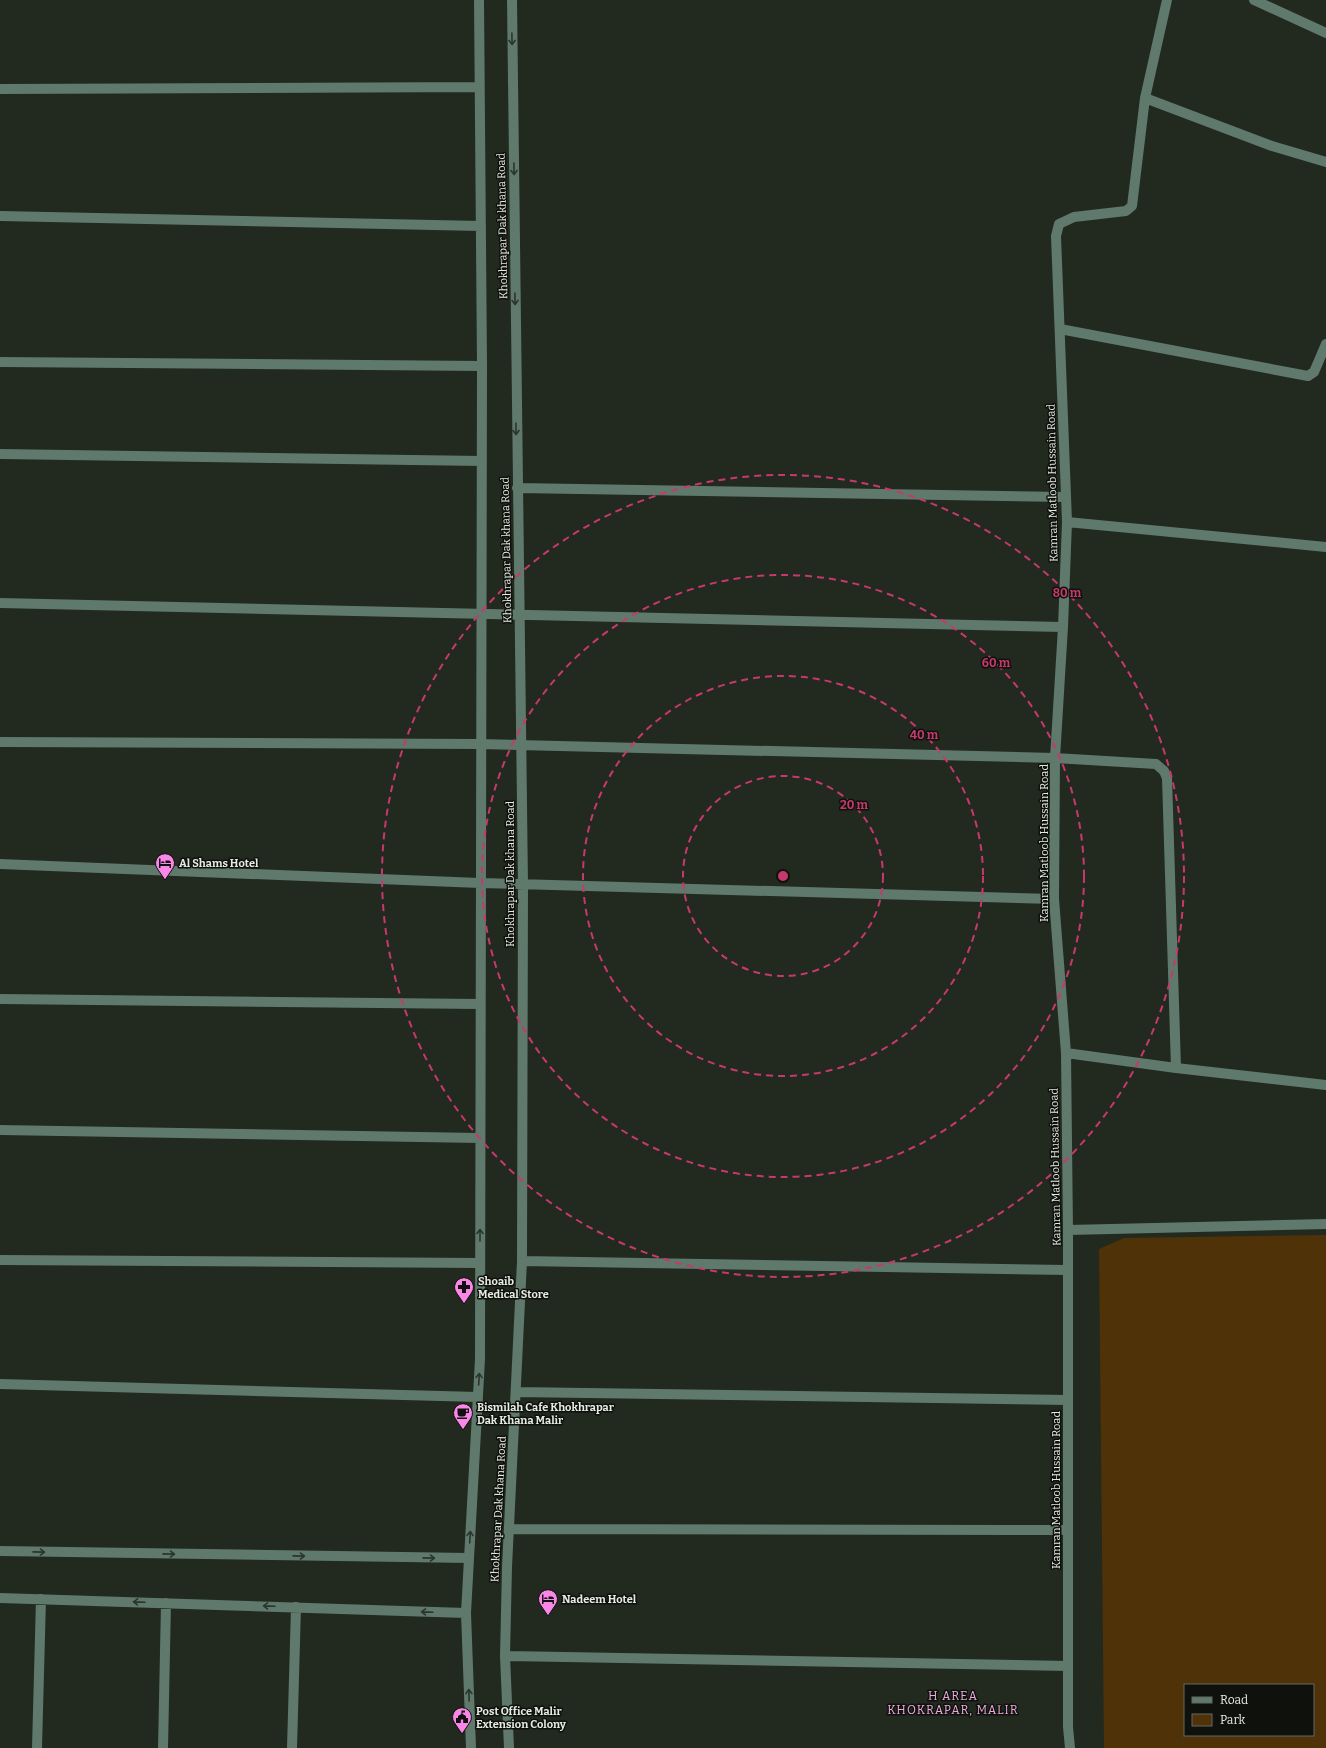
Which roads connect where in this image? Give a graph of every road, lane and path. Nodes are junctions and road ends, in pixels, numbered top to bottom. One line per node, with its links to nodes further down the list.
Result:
1 (479, 0): 6 (street, Khokhrapar Dak khana Road)
2 (512, 0): 18 (street, Khokhrapar Dak khana Road, one-way to 18)
3 (1167, 0): 8 (street, Kamran Matloob Hussain Road)
4 (1254, 0): 5 (street)
5 (1326, 33)
6 (479, 87): 7 (street); 11 (street, Khokhrapar Dak khana Road)
7 (0, 89)
8 (1145, 98): 9 (street); 12 (street, Kamran Matloob Hussain Road)
9 (1326, 162)
10 (0, 216): 11 (street)
11 (481, 226): 15 (street, Khokhrapar Dak khana Road)
12 (1060, 330): 13 (street); 19 (street, Kamran Matloob Hussain Road)
13 (1326, 344)
14 (0, 362): 15 (street)
15 (482, 366): 17 (street, Khokhrapar Dak khana Road)
16 (0, 454): 17 (street)
17 (482, 461): 23 (street, Khokhrapar Dak khana Road)
18 (517, 488): 19 (street); 24 (street, Khokhrapar Dak khana Road)
19 (1066, 497): 20 (street, Kamran Matloob Hussain Road)
20 (1067, 522): 21 (street); 25 (street, Kamran Matloob Hussain Road)
21 (1326, 547)
22 (0, 603): 23 (street)
23 (481, 614): 24 (street); 27 (street, Khokhrapar Dak khana Road)
24 (519, 614): 25 (street); 28 (street, Khokhrapar Dak khana Road)
25 (1064, 627): 29 (street, Kamran Matloob Hussain Road)
26 (0, 742): 27 (street)
27 (481, 744): 28 (street); 31 (street, Khokhrapar Dak khana Road)
28 (521, 745): 29 (street); 32 (street, Khokhrapar Dak khana Road)
29 (1055, 758): 33 (street, Kamran Matloob Hussain Road); 37 (street)
30 (0, 864): 31 (street)
31 (480, 883): 32 (street); 35 (street, Khokhrapar Dak khana Road)
32 (522, 885): 33 (street); 44 (street, Khokhrapar Dak khana Road)
33 (1054, 899): 36 (street, Kamran Matloob Hussain Road)
34 (0, 999): 35 (street)
35 (480, 1004): 40 (street, Khokhrapar Dak khana Road)
36 (1066, 1053): 37 (street); 42 (street, Kamran Matloob Hussain Road)
37 (1176, 1068): 38 (street)
38 (1326, 1085)
39 (0, 1130): 40 (street)
40 (480, 1138): 45 (street, Khokhrapar Dak khana Road, one-way to 40)
41 (1326, 1224): 42 (street)
42 (1068, 1230): 46 (street, Kamran Matloob Hussain Road)
43 (0, 1260): 45 (street)
44 (522, 1260): 46 (street); 48 (street, Khokhrapar Dak khana Road)
45 (480, 1263): 49 (street, Khokhrapar Dak khana Road, one-way to 45)
46 (1068, 1270): 50 (street, Kamran Matloob Hussain Road)
47 (0, 1384): 49 (street)
48 (516, 1392): 50 (street); 51 (street, Khokhrapar Dak khana Road)
49 (478, 1397): 54 (street, Khokhrapar Dak khana Road, one-way to 49)
50 (1068, 1400): 52 (street, Kamran Matloob Hussain Road)
51 (509, 1529): 52 (street); 60 (street, Khokhrapar Dak khana Road)
52 (1068, 1530): 61 (street, Kamran Matloob Hussain Road)
53 (0, 1551): 54 (street, one-way to 54)
54 (469, 1558): 59 (street, Khokhrapar Dak khana Road)
55 (0, 1598): 56 (street)
56 (41, 1599): 57 (street, one-way to 56); 62 (street)
57 (166, 1603): 58 (street, one-way to 57); 63 (street)
58 (296, 1607): 59 (street, one-way to 58); 64 (street)
59 (466, 1613): 65 (street, Khokhrapar Dak khana Road, one-way to 59)
60 (505, 1656): 61 (street); 66 (street, Khokhrapar Dak khana Road)
61 (1068, 1666): 67 (street, Kamran Matloob Hussain Road)
62 (37, 1748)
63 (163, 1748)
64 (292, 1748)
65 (471, 1748)
66 (509, 1748)
67 (1070, 1748)

